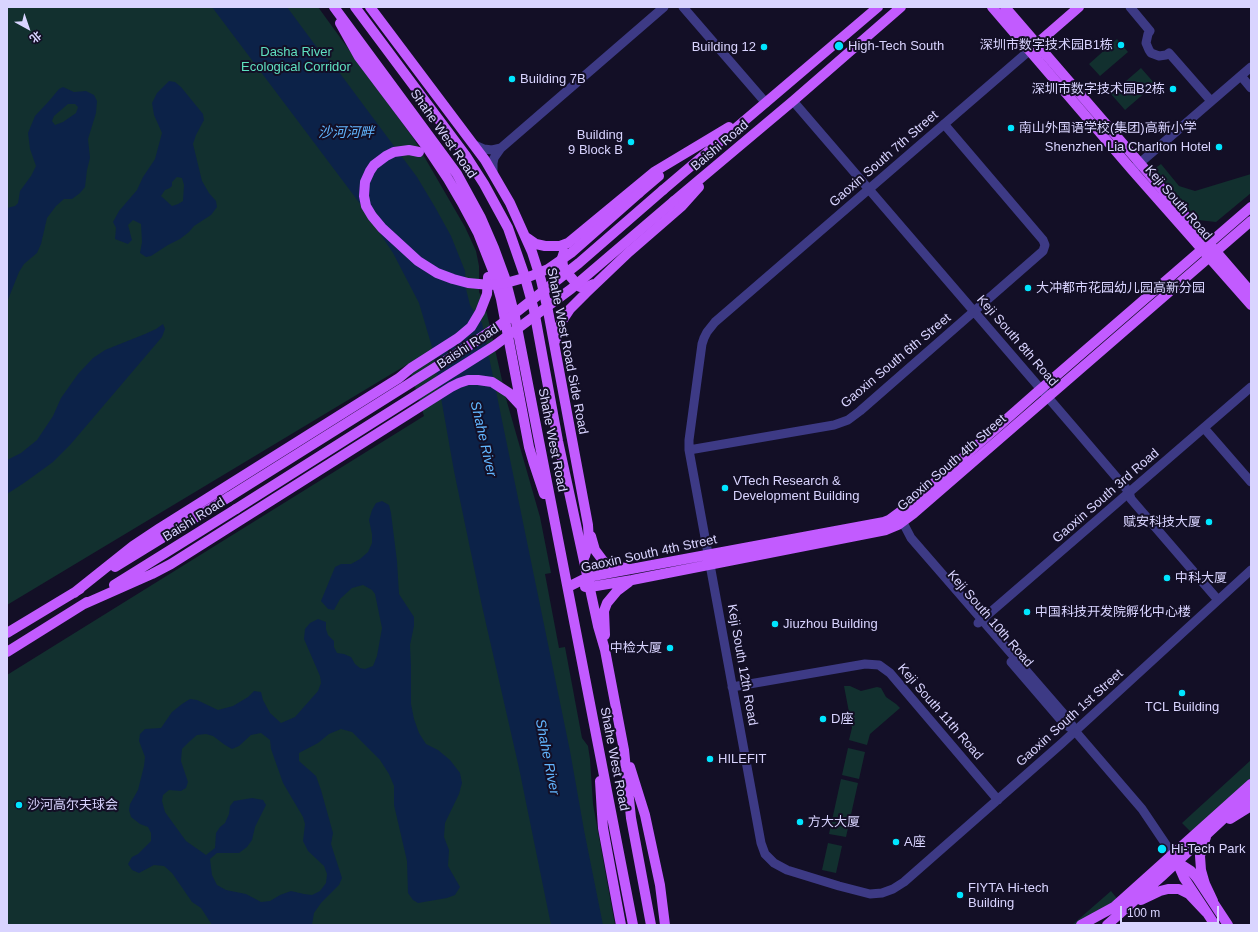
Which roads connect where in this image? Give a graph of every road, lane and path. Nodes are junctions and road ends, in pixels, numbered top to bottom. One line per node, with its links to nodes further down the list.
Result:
1 (332, 7): 28 (main road); 60 (main road, Shahe West Road)
2 (355, 7): 32 (main road, Shahe West Road)
3 (370, 7): 13 (main road, Shahe West Road Side Road)
4 (377, 7): 13 (street)
5 (664, 7): 25 (street)
6 (683, 7): 21 (street)
7 (878, 7): 21 (main road, Baishi Road)
8 (901, 7): 18 (main road, Baishi Road)
9 (992, 7): 14 (main road, Keji South Road)
10 (1005, 7): 14 (main road, Keji South Road)
11 (1079, 7): 14 (main road, Gaoxin South 7th Street)
12 (1130, 7): 19 (street)
13 (381, 23): 20 (main road, Shahe West Road Side Road)
14 (1033, 47): 23 (street, Gaoxin South 7th Street); 29 (main road, Keji South Road)
15 (1251, 67): 16 (street)
16 (1241, 76): 17 (street); 19 (street)
17 (1251, 88)
18 (793, 101): 27 (main road, Baishi Road); 31 (street, Keji South 8th Road)
19 (1212, 101): 29 (street)
20 (442, 102): 24 (main road, Shahe West Road Side Road); 32 (main road)
21 (766, 103): 22 (main road, Baishi Road)
22 (751, 114): 26 (main road); 68 (main road, Baishi Road, bridge)
23 (944, 124): 31 (street, Gaoxin South 7th Street); 43 (street, Gaoxin South 6th Street)
24 (475, 145): 25 (street); 30 (main road, Shahe West Road Side Road)
25 (500, 148): 30 (street)
26 (686, 152): 28 (main road, bridge); 36 (main road)
27 (728, 156): 40 (main road); 70 (main road, Baishi Road, bridge)
28 (434, 159): 38 (main road)
29 (1136, 167): 37 (main road, Keji South Road)
30 (493, 174): 35 (main road, Shahe West Road Side Road)
31 (869, 189): 43 (street, Keji South 8th Road); 44 (street, Gaoxin South 7th Street)
32 (493, 198): 56 (main road, Shahe West Road)
33 (1251, 207): 37 (main road, Gaoxin South 4th Street)
34 (1251, 221): 39 (main road, Gaoxin South 4th Street)
35 (526, 237): 36 (main road); 45 (main road, Shahe West Road Side Road)
36 (573, 240): 40 (main road)
37 (1205, 246): 39 (main road, Keji South Road); 48 (main road, Gaoxin South 4th Street)
38 (484, 247): 46 (main road); 51 (main road)
39 (1212, 255): 41 (main road, Keji South Road); 42 (main road, Keji South Road); 49 (main road, Gaoxin South 4th Street)
40 (598, 280): 45 (main road)
41 (1251, 292)
42 (1251, 305)
43 (974, 311): 48 (street, Keji South 8th Road); 54 (street, Gaoxin South 6th Street)
44 (707, 332): 54 (street, Keji South 12th Road)
45 (555, 352): 53 (main road, Shahe West Road Side Road)
46 (415, 366): 50 (main road); 68 (main road)
47 (1251, 388): 52 (street, Gaoxin South 3rd Road)
48 (1041, 389): 49 (street, Keji South 8th Road); 58 (main road, Gaoxin South 4th Street)
49 (1048, 397): 57 (street, Keji South 8th Road); 58 (main road, Gaoxin South 4th Street)
50 (427, 403): 51 (main road); 70 (main road)
51 (522, 410): 60 (main road)
52 (1204, 428): 55 (street); 57 (street, Gaoxin South 3rd Road)
53 (571, 434): 56 (main road); 59 (main road, Shahe West Road Side Road)
54 (689, 450): 62 (street, Keji South 12th Road)
55 (1251, 482)
56 (569, 490): 61 (main road, Shahe West Road)
57 (1130, 492): 69 (street, Keji South 8th Road); 71 (street, Gaoxin South 3rd Road)
58 (898, 520): 62 (main road, Gaoxin South 4th Street); 71 (street, Keji South 10th Road)
59 (588, 525): 61 (main road, Shahe West Road Side Road); 63 (main road)
60 (556, 526): 67 (main road, Shahe West Road)
61 (584, 558): 66 (main road, Shahe West Road)
62 (709, 560): 63 (main road, Gaoxin South 4th Street); 65 (main road, Gaoxin South 4th Street); 75 (street, Keji South 12th Road)
63 (636, 569): 66 (main road, Gaoxin South 4th Street)
64 (1251, 570): 69 (street, Gaoxin South 1st Street)
65 (632, 580): 66 (main road, Gaoxin South 4th Street); 73 (main road)
66 (589, 582): 67 (main road, Gaoxin South 4th Street); 73 (main road, Shahe West Road)
67 (568, 587): 78 (main road, Shahe West Road)
68 (74, 593): 72 (main road, Baishi Road)
69 (1218, 600): 76 (street, Gaoxin South 1st Street)
70 (82, 606): 74 (main road, Baishi Road)
71 (980, 621): 76 (street, Keji South 10th Road)
72 (7, 633)
73 (605, 650): 77 (main road, Shahe West Road)
74 (7, 652)
75 (732, 687): 81 (street, Keji South 11th Road); 85 (street, Keji South 12th Road)
76 (1075, 731): 81 (street, Gaoxin South 1st Street); 84 (street, Keji South 10th Road)
77 (624, 750): 86 (main road); 92 (main road, Shahe West Road)
78 (600, 753): 90 (main road); 91 (main road, Shahe West Road)
79 (1251, 784): 84 (main road)
80 (1251, 793): 83 (main road)
81 (998, 800): 85 (street, Gaoxin South 1st Street)
82 (1251, 806): 83 (main road)
83 (1212, 830): 84 (main road); 87 (main road)
84 (1175, 858): 87 (main road); 88 (main road); 89 (main road); 95 (main road)
85 (904, 882)
86 (660, 885): 93 (main road); 94 (main road)
87 (1213, 902): 98 (main road)
88 (1125, 910): 89 (main road); 96 (main road)
89 (1206, 912): 97 (main road)
90 (621, 925)
91 (634, 925)
92 (651, 925)
93 (665, 925)
94 (671, 925)
95 (1081, 925)
96 (1107, 925)
97 (1215, 925)
98 (1228, 925)

